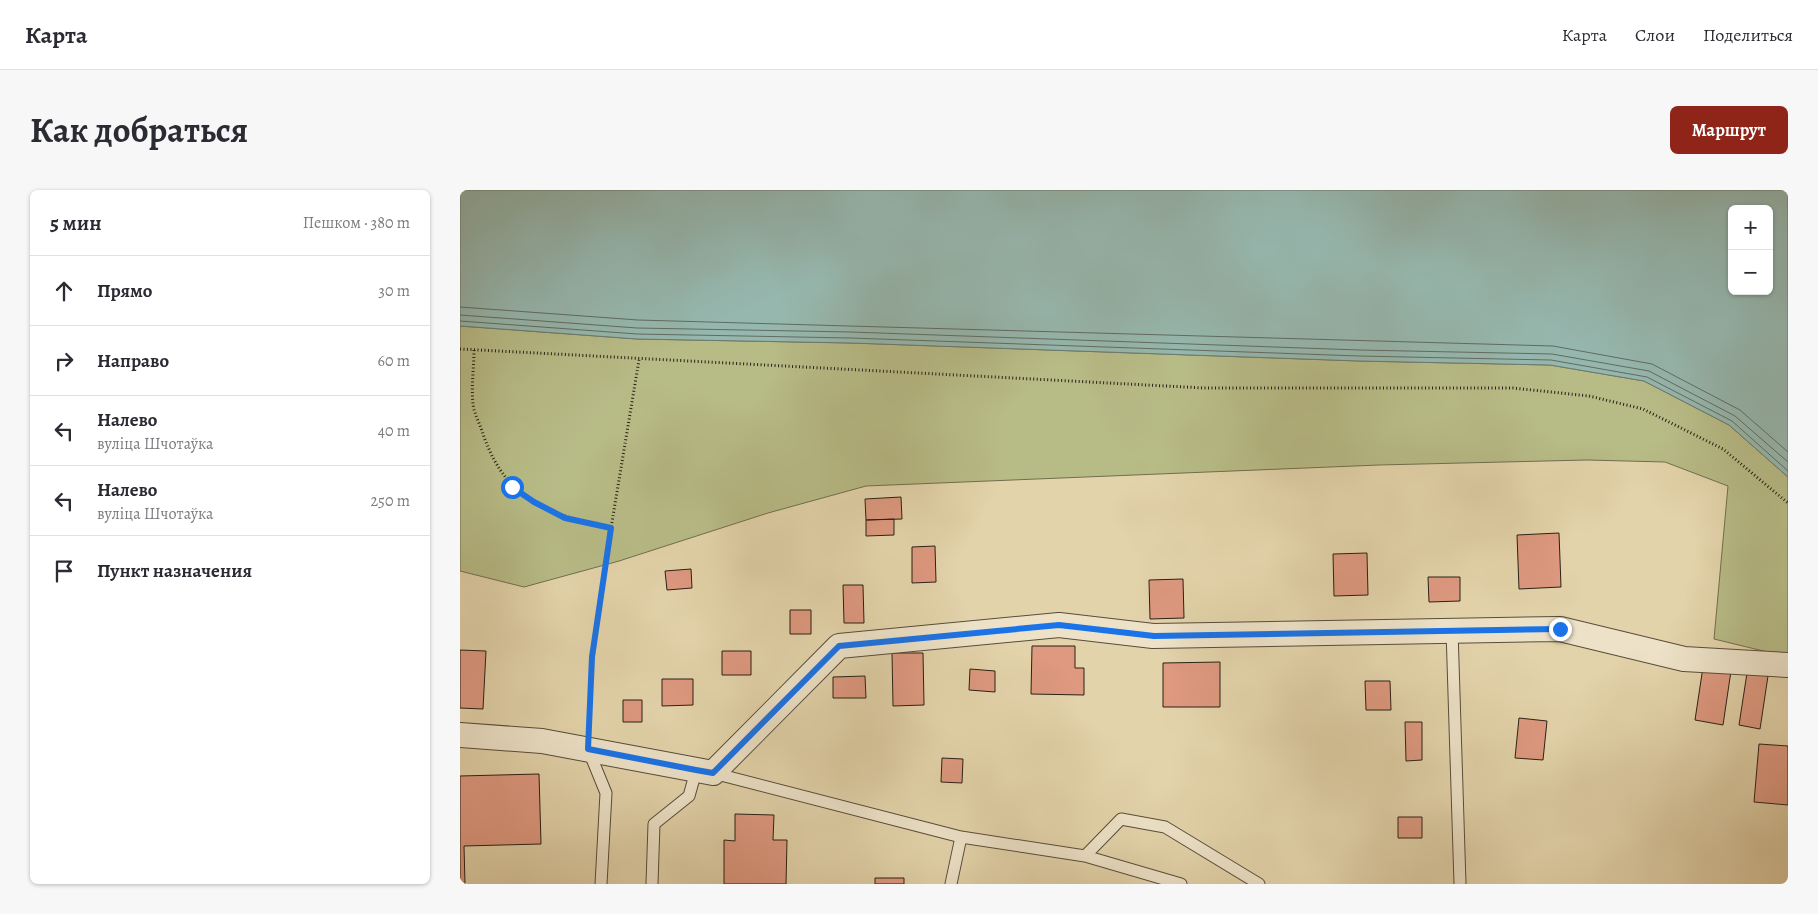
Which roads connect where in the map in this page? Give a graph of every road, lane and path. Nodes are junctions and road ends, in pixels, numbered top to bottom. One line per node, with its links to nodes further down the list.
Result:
1 (460, 349): 2 (path)
2 (474, 350): 3 (path); 5 (path)
3 (639, 360): 4 (path); 5 (path)
4 (1788, 502)
5 (611, 528): 9 (path)
6 (1452, 630): 7 (street); 10 (street); 18 (lane)
7 (1788, 665)
8 (460, 735): 9 (street)
9 (588, 749): 10 (street); 13 (lane)
10 (705, 772): 11 (lane); 14 (lane)
11 (960, 837): 12 (lane); 15 (lane)
12 (1085, 856): 16 (lane); 17 (lane)
13 (601, 884)
14 (652, 884)
15 (951, 884)
16 (1181, 884)
17 (1259, 884)
18 (1460, 884)

